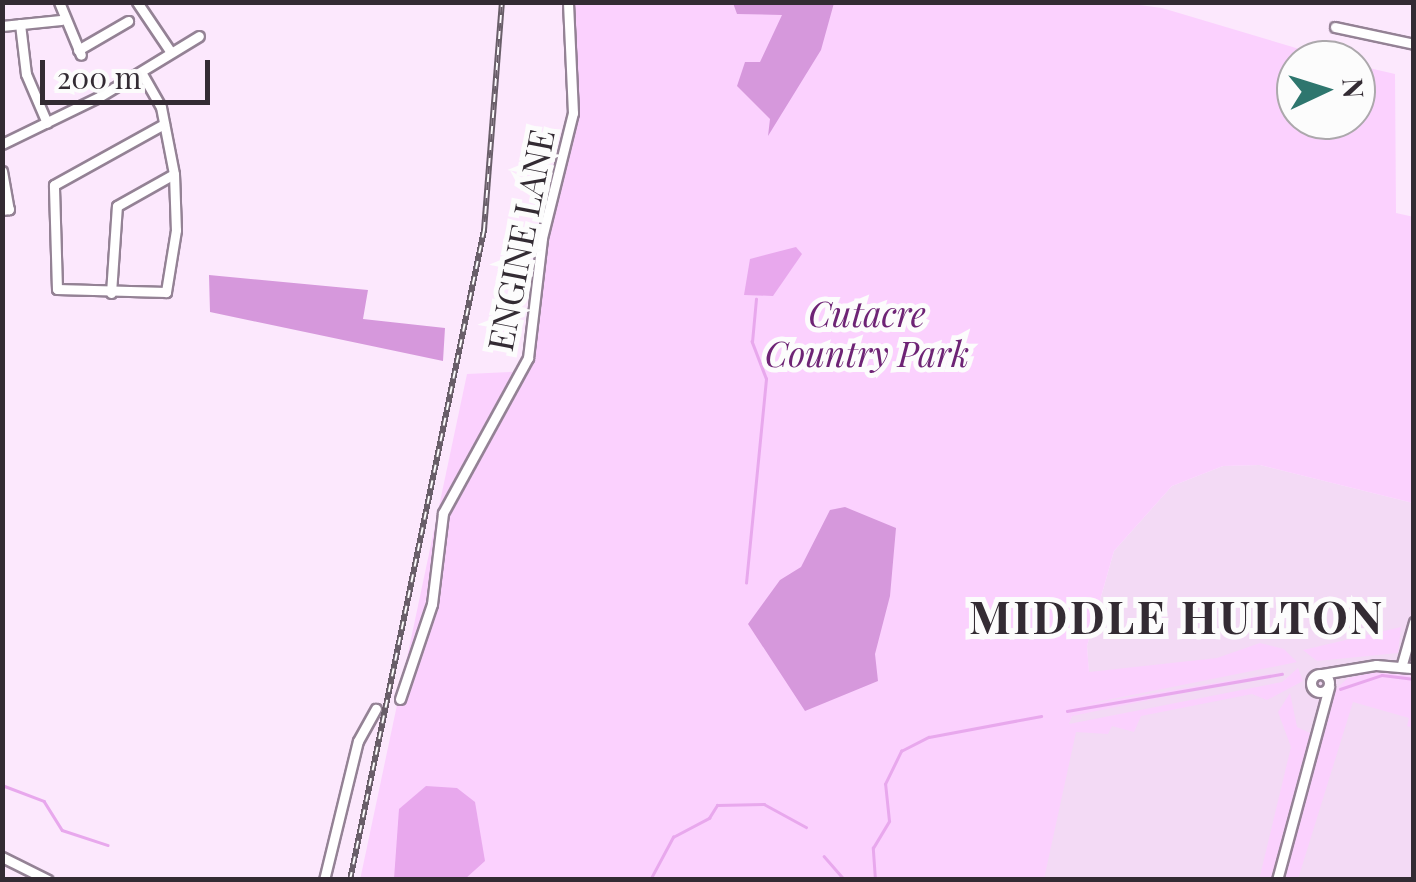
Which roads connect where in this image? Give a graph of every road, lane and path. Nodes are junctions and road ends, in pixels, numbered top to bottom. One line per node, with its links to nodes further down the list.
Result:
1 (59, 2): 4 (street)
2 (138, 2): 11 (street)
3 (568, 2): 27 (street, ENGINE LANE)
4 (61, 20): 5 (street); 6 (street)
5 (128, 21)
6 (20, 24): 7 (street); 13 (street)
7 (2, 26)
8 (1339, 26): 10 (street)
9 (199, 36): 11 (street)
10 (1413, 44)
11 (170, 51): 12 (street)
12 (141, 72): 13 (street); 14 (street)
13 (47, 123): 15 (street)
14 (164, 124): 17 (street); 19 (street)
15 (2, 144)
16 (2, 172): 18 (street)
17 (174, 174): 19 (street); 19 (street)
18 (2, 210)
19 (111, 292)
20 (1414, 622): 21 (street)
21 (1402, 664): 22 (street); 23 (street)
22 (1414, 668)
23 (1345, 672): 24 (street); 25 (street)
24 (1322, 674): 25 (street); 26 (street)
25 (1329, 685): 26 (street); 28 (street)
26 (1316, 692): 28 (street)
27 (400, 699)
28 (1325, 708): 33 (street)
29 (376, 710): 32 (street)
30 (2, 856): 31 (street)
31 (48, 880)
32 (324, 880)
33 (1277, 880)

